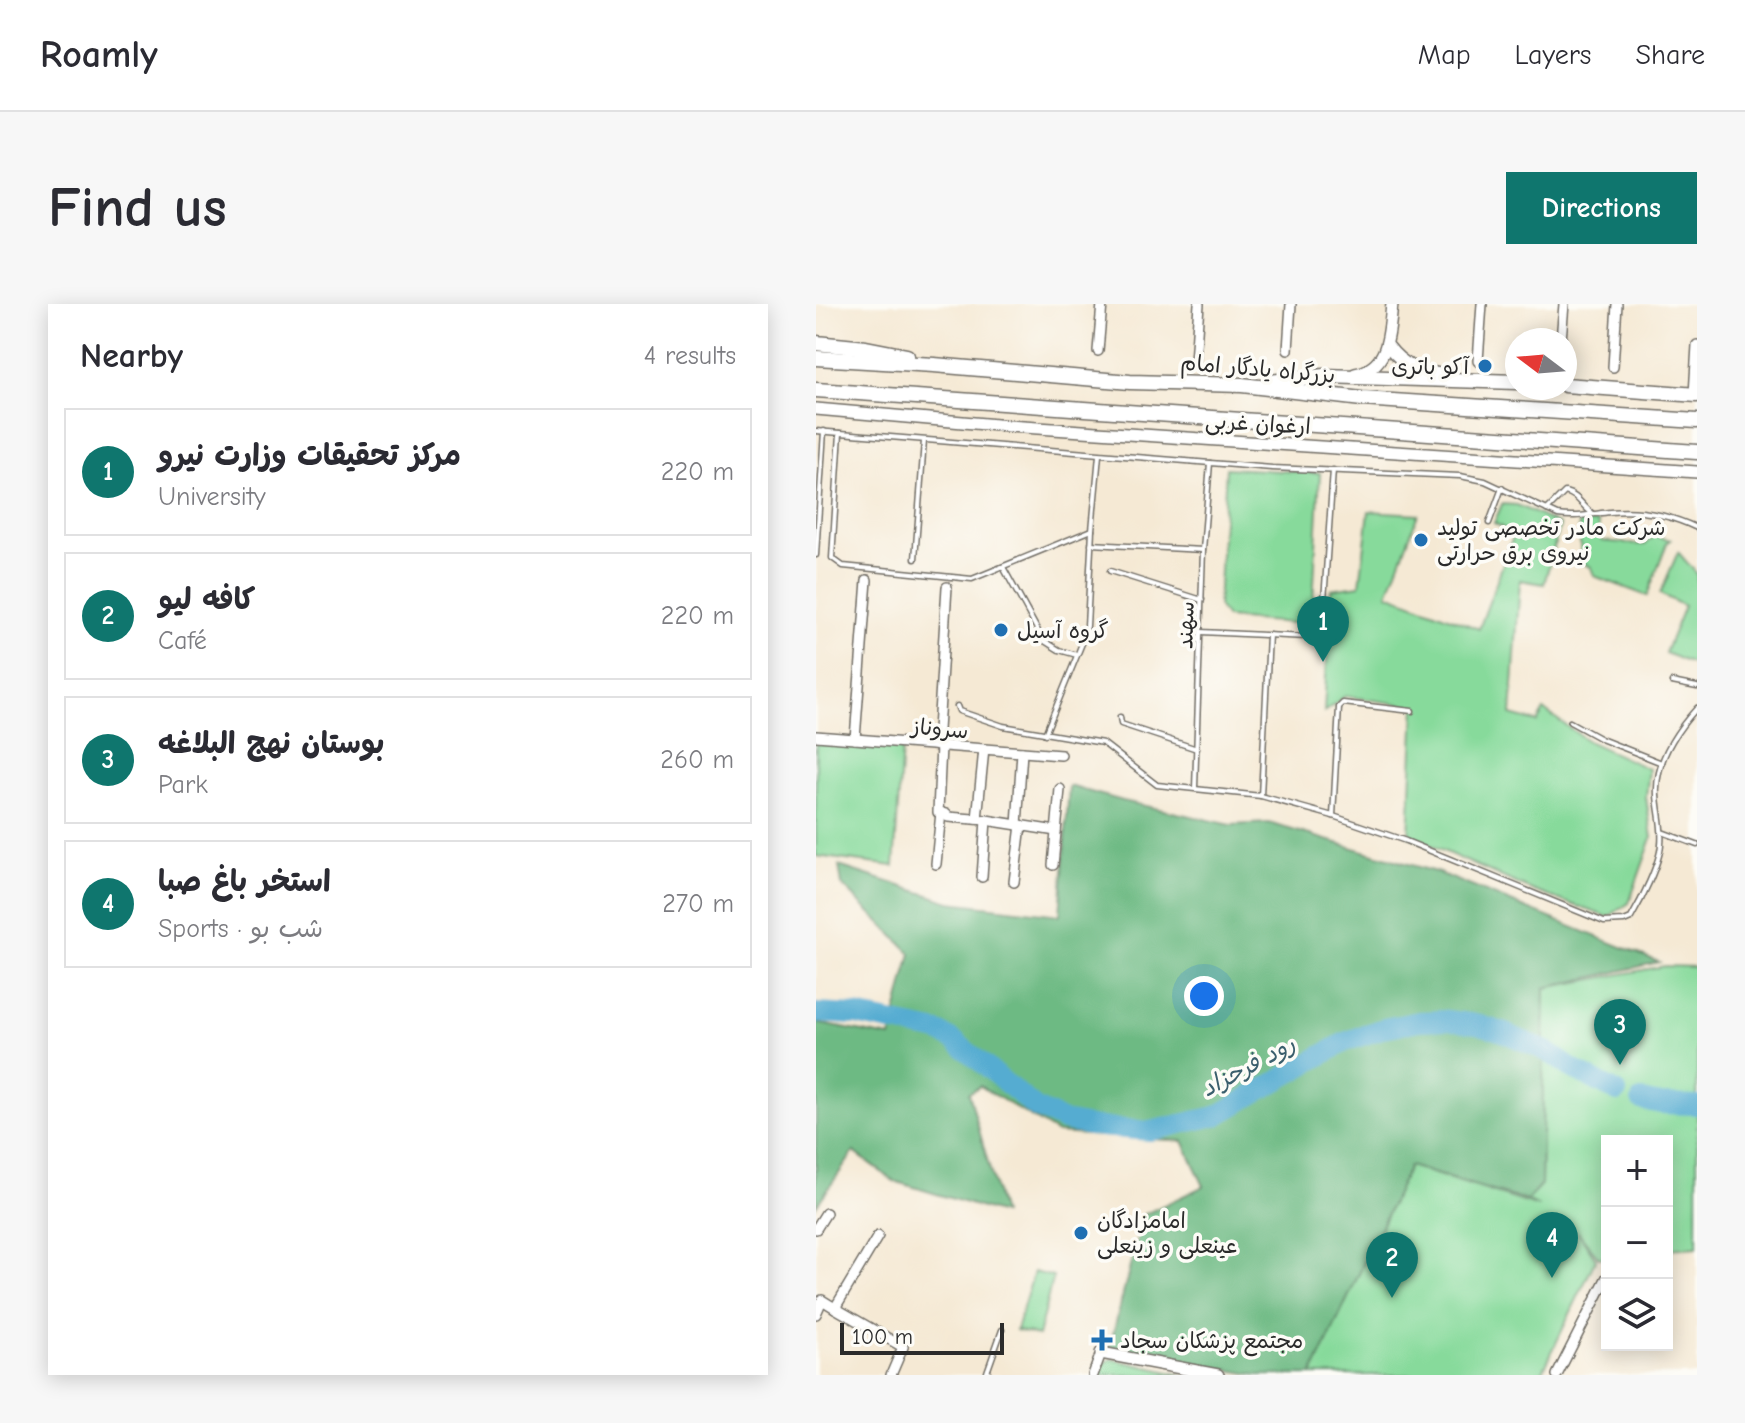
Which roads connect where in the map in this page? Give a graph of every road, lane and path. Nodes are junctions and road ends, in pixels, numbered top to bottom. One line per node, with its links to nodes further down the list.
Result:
1 (1102, 304): 13 (street)
2 (1199, 304): 16 (street)
3 (1291, 304): 12 (street)
4 (1392, 304): 11 (street)
5 (1482, 304): 15 (street)
6 (1564, 304): 8 (street)
7 (1617, 304): 18 (street)
8 (1562, 328)
9 (816, 343): 17 (highway)
10 (1697, 345): 25 (street)
11 (1388, 346): 19 (street); 20 (street)
12 (1288, 350)
13 (1098, 351)
14 (816, 358): 17 (highway, بزرگراه یادگار امام)
15 (1478, 361)
16 (1195, 362)
17 (934, 365): 22 (highway, بزرگراه یادگار امام)
18 (1613, 367)
19 (1324, 376): 20 (highway); 22 (highway)
20 (1476, 380): 21 (highway)
21 (1505, 381)
22 (1242, 385): 27 (highway, بزرگراه یادگار امام)
23 (1577, 386): 25 (highway)
24 (816, 390): 32 (highway)
25 (1695, 395)
26 (816, 409): 36 (street, ارغوان غربی)
27 (1697, 421)
28 (816, 431): 29 (lane)
29 (824, 431): 30 (lane); 45 (lane)
30 (840, 433): 31 (lane); 47 (lane)
31 (924, 440): 33 (lane); 46 (lane)
32 (1697, 452)
33 (1099, 455): 34 (lane); 42 (lane)
34 (1210, 463): 35 (lane); 44 (lane, سهند)
35 (1333, 470): 37 (lane); 53 (lane)
36 (1697, 472)
37 (1502, 488): 38 (lane); 40 (lane)
38 (1547, 510): 39 (lane); 39 (lane)
39 (1594, 514): 41 (lane)
40 (1489, 523)
41 (1697, 528)
42 (1092, 530): 43 (lane); 47 (lane)
43 (1091, 544): 44 (lane); 54 (lane)
44 (1203, 550): 51 (lane, سهند)
45 (816, 555)
46 (915, 559)
47 (1003, 567): 54 (lane)
48 (1110, 571): 51 (lane)
49 (867, 580): 64 (street)
50 (947, 587): 65 (street)
51 (1202, 600): 52 (lane, سهند)
52 (1201, 632): 53 (lane); 67 (lane, سهند)
53 (1269, 635): 73 (lane)
54 (1077, 655): 62 (lane)
55 (1672, 682): 56 (lane)
56 (1697, 687)
57 (957, 706): 62 (lane)
58 (1697, 708): 70 (lane)
59 (1412, 711): 75 (lane)
60 (1120, 717): 67 (lane)
61 (1570, 722): 70 (lane)
62 (1045, 734): 71 (lane)
63 (816, 736): 64 (street, سروناز)
64 (855, 739): 65 (street, سروناز)
65 (939, 746): 66 (street, سروناز); 74 (street)
66 (984, 749): 68 (street, سروناز); 76 (street)
67 (1197, 749): 71 (lane, سهند)
68 (1022, 752): 69 (street, سروناز); 77 (street)
69 (1061, 755)
70 (1662, 763): 79 (lane)
71 (1195, 788): 73 (lane)
72 (1060, 789): 78 (street)
73 (1261, 796): 75 (lane)
74 (941, 812): 76 (street); 81 (street)
75 (1333, 816): 79 (lane)
76 (981, 820): 77 (street); 83 (street)
77 (1019, 825): 78 (street); 84 (street)
78 (1056, 831): 82 (street)
79 (1662, 832): 80 (lane)
80 (1697, 845)
81 (936, 864)
82 (1053, 865)
83 (982, 877)
84 (1014, 882)
85 (826, 1213): 86 (street)
86 (816, 1229)
87 (878, 1236): 89 (street)
88 (1606, 1279): 97 (street)
89 (835, 1308): 90 (street); 93 (street)
90 (816, 1314)
91 (1002, 1330): 94 (lane)
92 (1101, 1353): 95 (street); 96 (street)
93 (891, 1375)
94 (986, 1375)
95 (1093, 1375)
96 (1218, 1375)
97 (1557, 1375)

